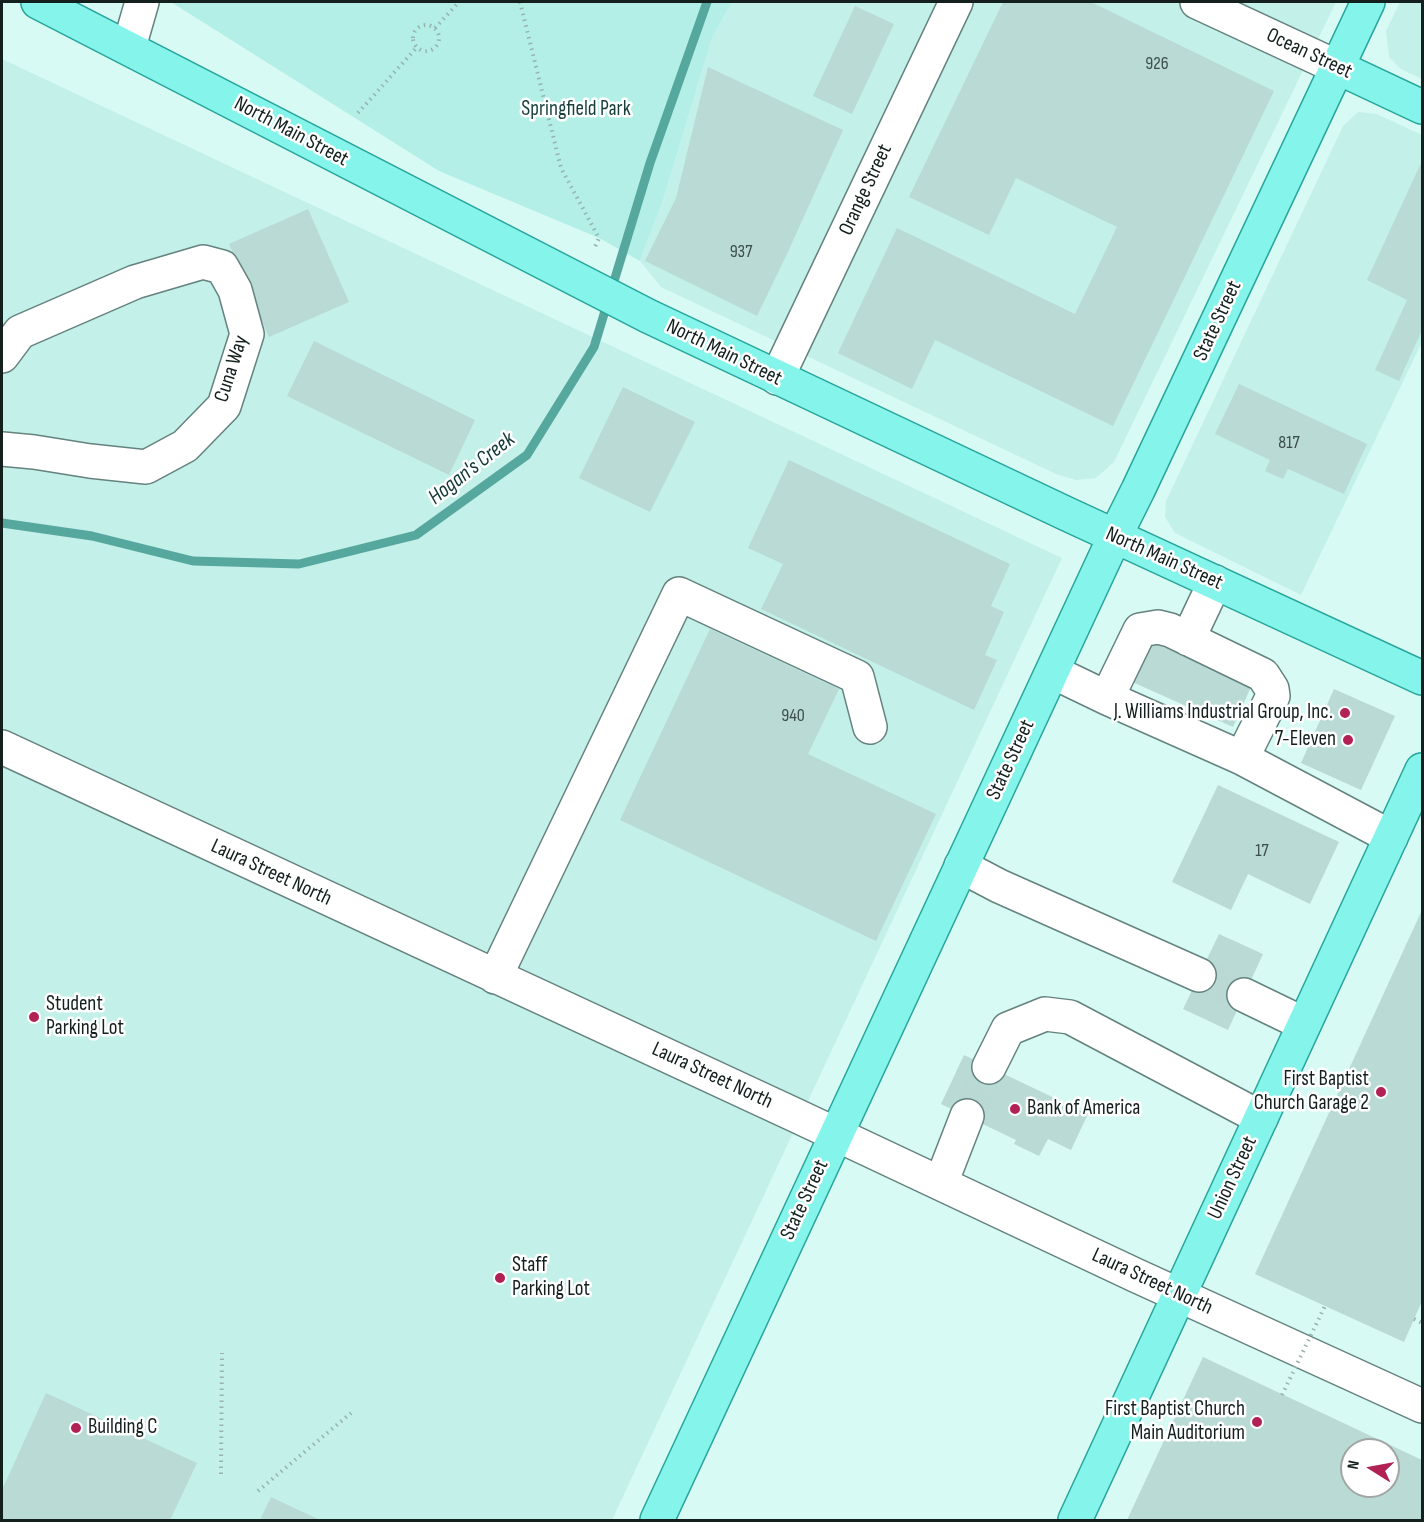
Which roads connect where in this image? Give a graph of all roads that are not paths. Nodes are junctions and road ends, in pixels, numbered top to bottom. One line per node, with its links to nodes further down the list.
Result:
1 (38, 2): 6 (main road, North Main Street)
2 (142, 2): 6 (street)
3 (956, 2): 10 (street, Orange Street)
4 (1197, 2): 7 (street, Ocean Street)
5 (1368, 2): 7 (main road, State Street)
6 (129, 47): 10 (main road, North Main Street)
7 (1337, 67): 8 (main road, Ocean Street); 12 (main road, State Street)
8 (1422, 107)
9 (2, 356): 11 (street, Cuna Way)
10 (777, 378): 12 (main road, North Main Street)
11 (2, 449)
12 (1115, 536): 13 (main road, North Main Street); 15 (main road, State Street)
13 (1215, 582): 14 (street); 16 (main road, North Main Street)
14 (1188, 639): 17 (street); 20 (street)
15 (1053, 672): 17 (street); 23 (main road, State Street)
16 (1422, 678)
17 (1107, 698): 20 (street)
18 (870, 728): 25 (street)
19 (2, 747): 25 (street, Laura Street North)
20 (1242, 758): 22 (street)
21 (1422, 770): 22 (main road, Union Street)
22 (1391, 837): 27 (main road, Union Street)
23 (961, 866): 24 (street); 31 (main road, State Street)
24 (1199, 975)
25 (495, 976): 31 (street, Laura Street North)
26 (1244, 995): 27 (street)
27 (1305, 1024): 30 (main road, Union Street)
28 (989, 1067): 30 (street)
29 (967, 1116): 32 (street)
30 (1261, 1118): 33 (main road, Union Street)
31 (836, 1134): 32 (street, Laura Street North); 35 (main road, State Street)
32 (941, 1183): 33 (street, Laura Street North)
33 (1179, 1295): 34 (street, Laura Street North); 36 (main road, Union Street)
34 (1422, 1406)
35 (657, 1521)
36 (1075, 1521)

